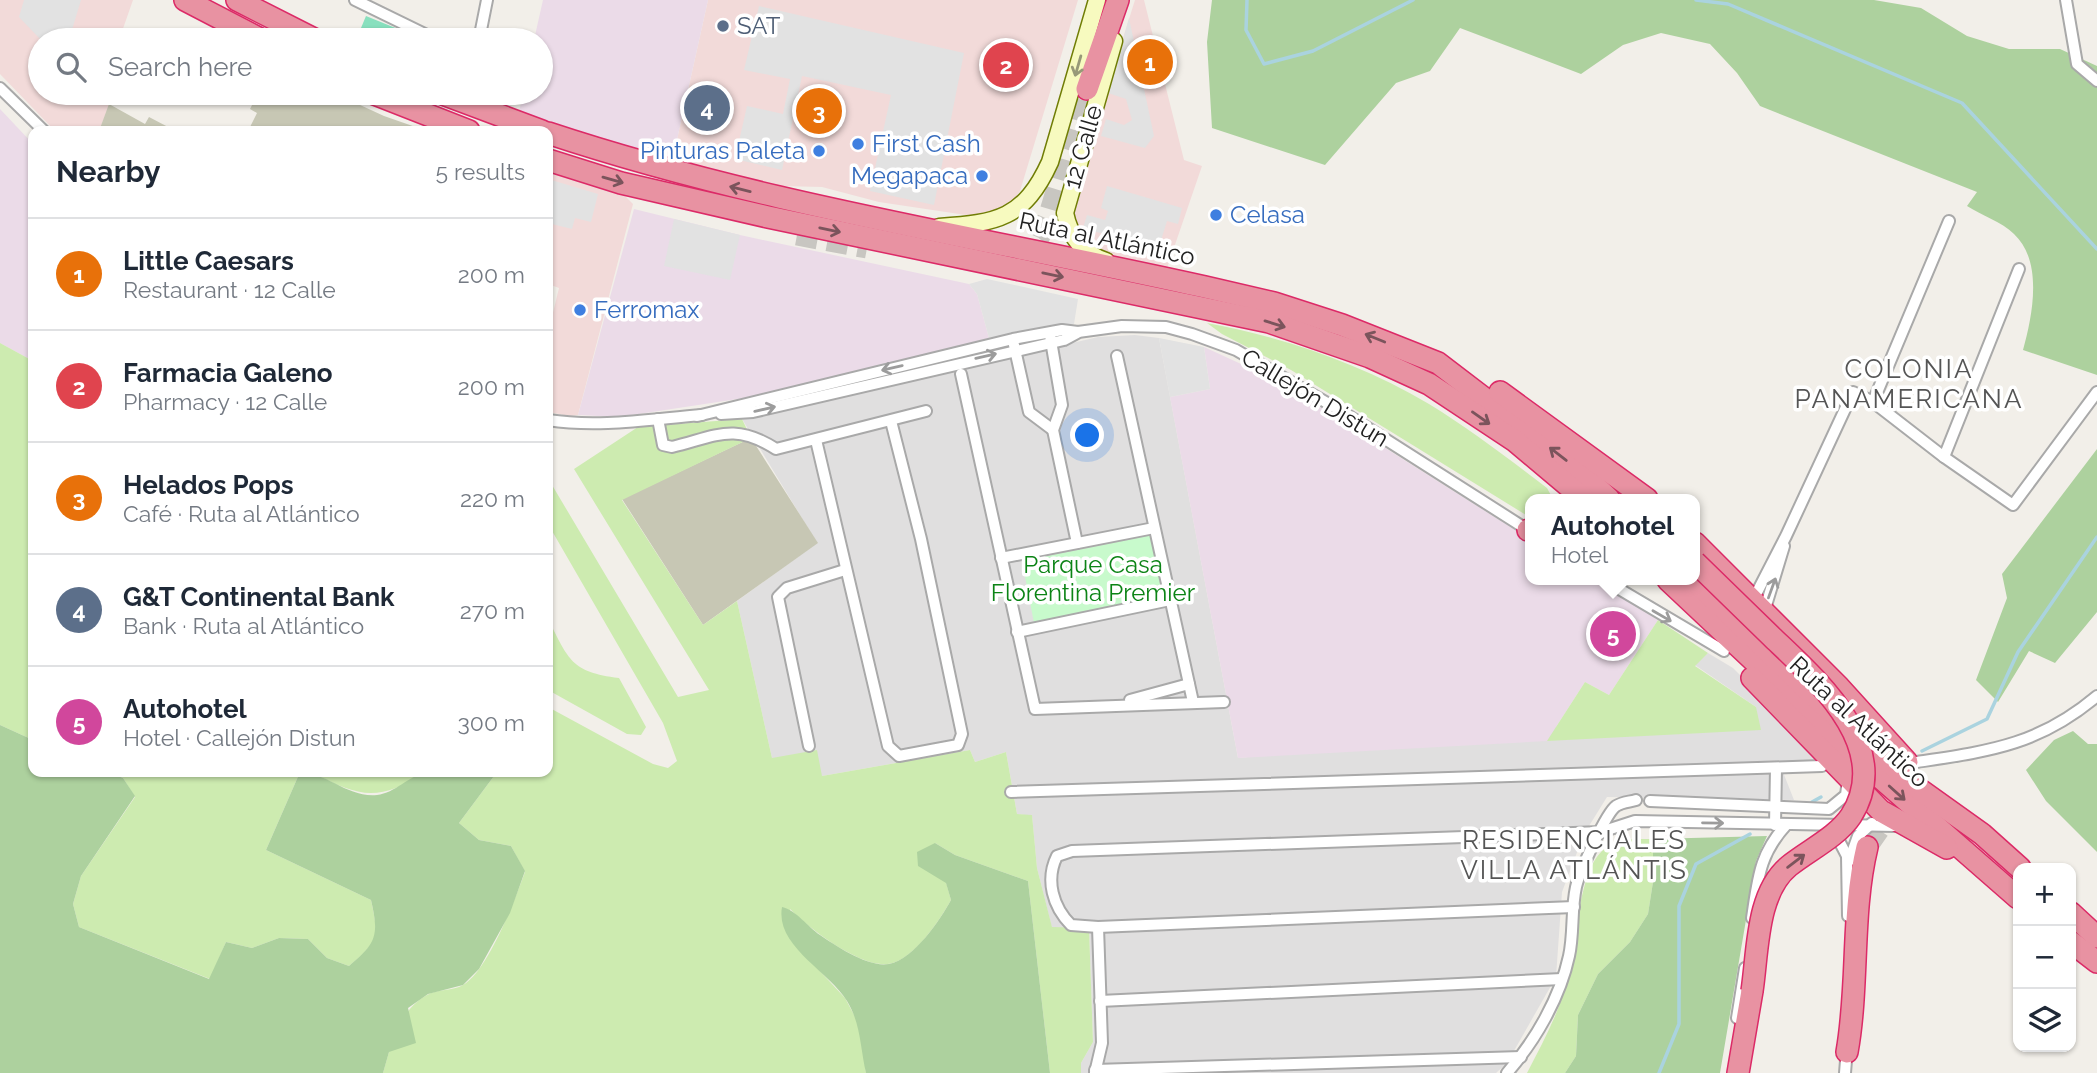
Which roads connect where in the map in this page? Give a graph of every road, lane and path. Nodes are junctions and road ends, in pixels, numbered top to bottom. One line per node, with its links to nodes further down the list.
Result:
1 (185, 0): 9 (highway)
2 (237, 0): 10 (highway)
3 (355, 0): 11 (street)
4 (487, 0): 12 (street)
5 (1097, 0): 25 (main road, 12 Calle, one-way to 25)
6 (1118, 0): 15 (highway)
7 (1126, 0): 28 (main road, 12 Calle)
8 (2066, 0): 13 (street)
9 (239, 28)
10 (292, 28)
11 (412, 28)
12 (481, 28)
13 (2097, 81)
14 (0, 88): 18 (street)
15 (1087, 89)
16 (403, 105): 19 (highway)
17 (472, 105): 20 (highway)
18 (39, 126)
19 (456, 126)
20 (529, 126)
21 (553, 135): 25 (highway, Ruta al Atlántico, one-way to 21)
22 (553, 161): 23 (highway, Ruta al Atlántico, one-way to 23)
23 (644, 188): 26 (highway); 44 (highway, Ruta al Atlántico, one-way to 44)
24 (1949, 221): 35 (street)
25 (927, 228): 28 (highway, Ruta al Atlántico)
26 (797, 235)
27 (2019, 269): 42 (street)
28 (1163, 277): 32 (highway, Ruta al Atlántico, one-way to 28)
29 (1051, 337): 30 (street, Callejón Distun); 40 (street); 49 (street, Callejón Distun)
30 (1014, 344): 37 (street, Callejón Distun); 40 (street)
31 (1117, 356): 48 (street)
32 (1438, 363): 43 (highway); 45 (highway, Ruta al Atlántico, one-way to 32)
33 (961, 374): 52 (street)
34 (2097, 392): 42 (street)
35 (1873, 402): 42 (street); 60 (street)
36 (926, 411): 39 (street)
37 (658, 419): 38 (street, Callejón Distun); 41 (street)
38 (553, 421)
39 (891, 421): 41 (street); 54 (street)
40 (1053, 430): 50 (street)
41 (816, 440): 54 (street)
42 (1944, 457)
43 (1597, 460): 46 (highway); 47 (highway)
44 (1568, 492)
45 (1617, 494)
46 (1617, 494)
47 (1641, 494)
48 (1154, 528): 50 (street); 59 (street)
49 (1525, 528)
50 (1076, 543): 52 (street)
51 (1700, 548): 60 (highway)
52 (1000, 558): 61 (street)
53 (1700, 567): 106 (highway, one-way to 53, bridge)
54 (845, 570): 68 (street)
55 (1612, 585): 62 (street, one-way to 62)
56 (1659, 585): 62 (highway)
57 (1673, 585): 88 (highway, Ruta al Atlántico, one-way to 88)
58 (1699, 585): 84 (highway, Ruta al Atlántico)
59 (1170, 600): 61 (street); 63 (street)
60 (1758, 606): 84 (highway)
61 (1017, 632): 67 (street)
62 (1724, 651): 72 (highway)
63 (1189, 684): 65 (street); 67 (street)
64 (2097, 695): 69 (street)
65 (1193, 702): 66 (street); 67 (street)
66 (1224, 702)
67 (1110, 705)
68 (809, 746)
69 (1917, 762)
70 (1822, 766): 71 (street)
71 (1776, 768): 73 (street); 75 (street)
72 (1847, 774): 75 (street); 82 (highway)
73 (1012, 792)
74 (1650, 801): 75 (street)
75 (1776, 806): 81 (street)
76 (1938, 819): 89 (highway)
77 (1636, 821): 81 (street, one-way to 81); 83 (street); 83 (street)
78 (1872, 823): 80 (street); 82 (street); 87 (street)
79 (1787, 824): 80 (street); 81 (street); 105 (street)
80 (1823, 824): 87 (street)
81 (1775, 825)
82 (1907, 828): 88 (highway)
83 (1601, 832): 91 (street); 94 (street)
84 (1982, 834): 86 (highway, Ruta al Atlántico)
85 (1867, 847): 102 (highway)
86 (2014, 863)
87 (1848, 867): 102 (street)
88 (1988, 872): 90 (highway, Ruta al Atlántico)
89 (2013, 877)
90 (2013, 894)
91 (1574, 907): 94 (street); 99 (street)
92 (2076, 918): 95 (highway)
93 (2073, 926): 96 (highway)
94 (1098, 927): 100 (street)
95 (2097, 937)
96 (2097, 945)
97 (2076, 946): 98 (highway)
98 (2097, 962)
99 (1562, 979): 100 (street); 101 (street)
100 (1100, 1001): 103 (street)
101 (1521, 1057): 103 (street); 104 (street)
102 (1846, 1063)
103 (1095, 1072)
104 (1507, 1073)
105 (1730, 1073)
106 (1738, 1073)

